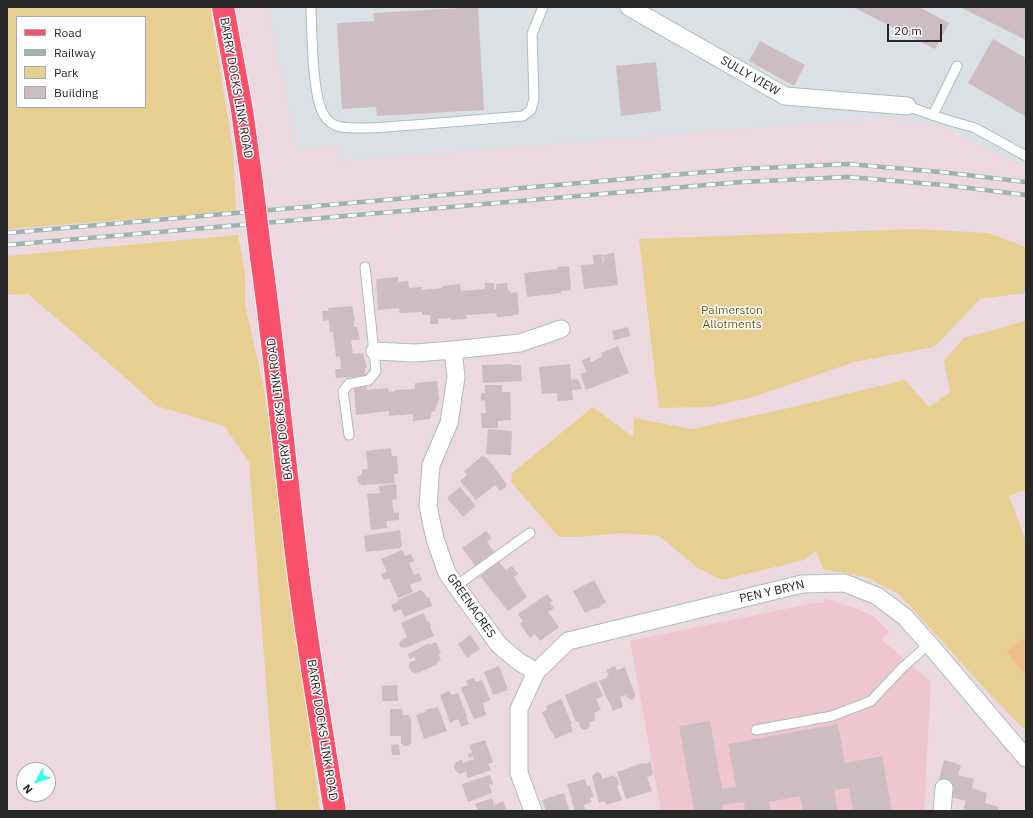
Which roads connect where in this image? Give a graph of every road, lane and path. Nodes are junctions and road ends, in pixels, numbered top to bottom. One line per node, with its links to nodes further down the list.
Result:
1 (223, 7): 21 (main road, BARRY DOCKS LINK ROAD, bridge)
2 (311, 7): 4 (lane)
3 (629, 7): 6 (street, SULLY VIEW)
4 (539, 9)
5 (957, 66): 7 (lane)
6 (907, 106): 7 (lane)
7 (933, 115): 8 (lane)
8 (1026, 156)
9 (366, 267): 12 (lane)
10 (561, 329): 11 (street)
11 (453, 350): 12 (street); 15 (street, GREENACRES)
12 (375, 351): 13 (lane)
13 (349, 435)
14 (530, 532): 15 (lane)
15 (456, 586): 17 (street, GREENACRES)
16 (929, 644): 17 (street, PEN Y BRYN); 18 (lane); 19 (street, PEN Y BRYN)
17 (536, 672): 22 (street)
18 (756, 730)
19 (1026, 758)
20 (944, 788): 23 (street)
21 (334, 811)
22 (533, 811)
23 (942, 811)

